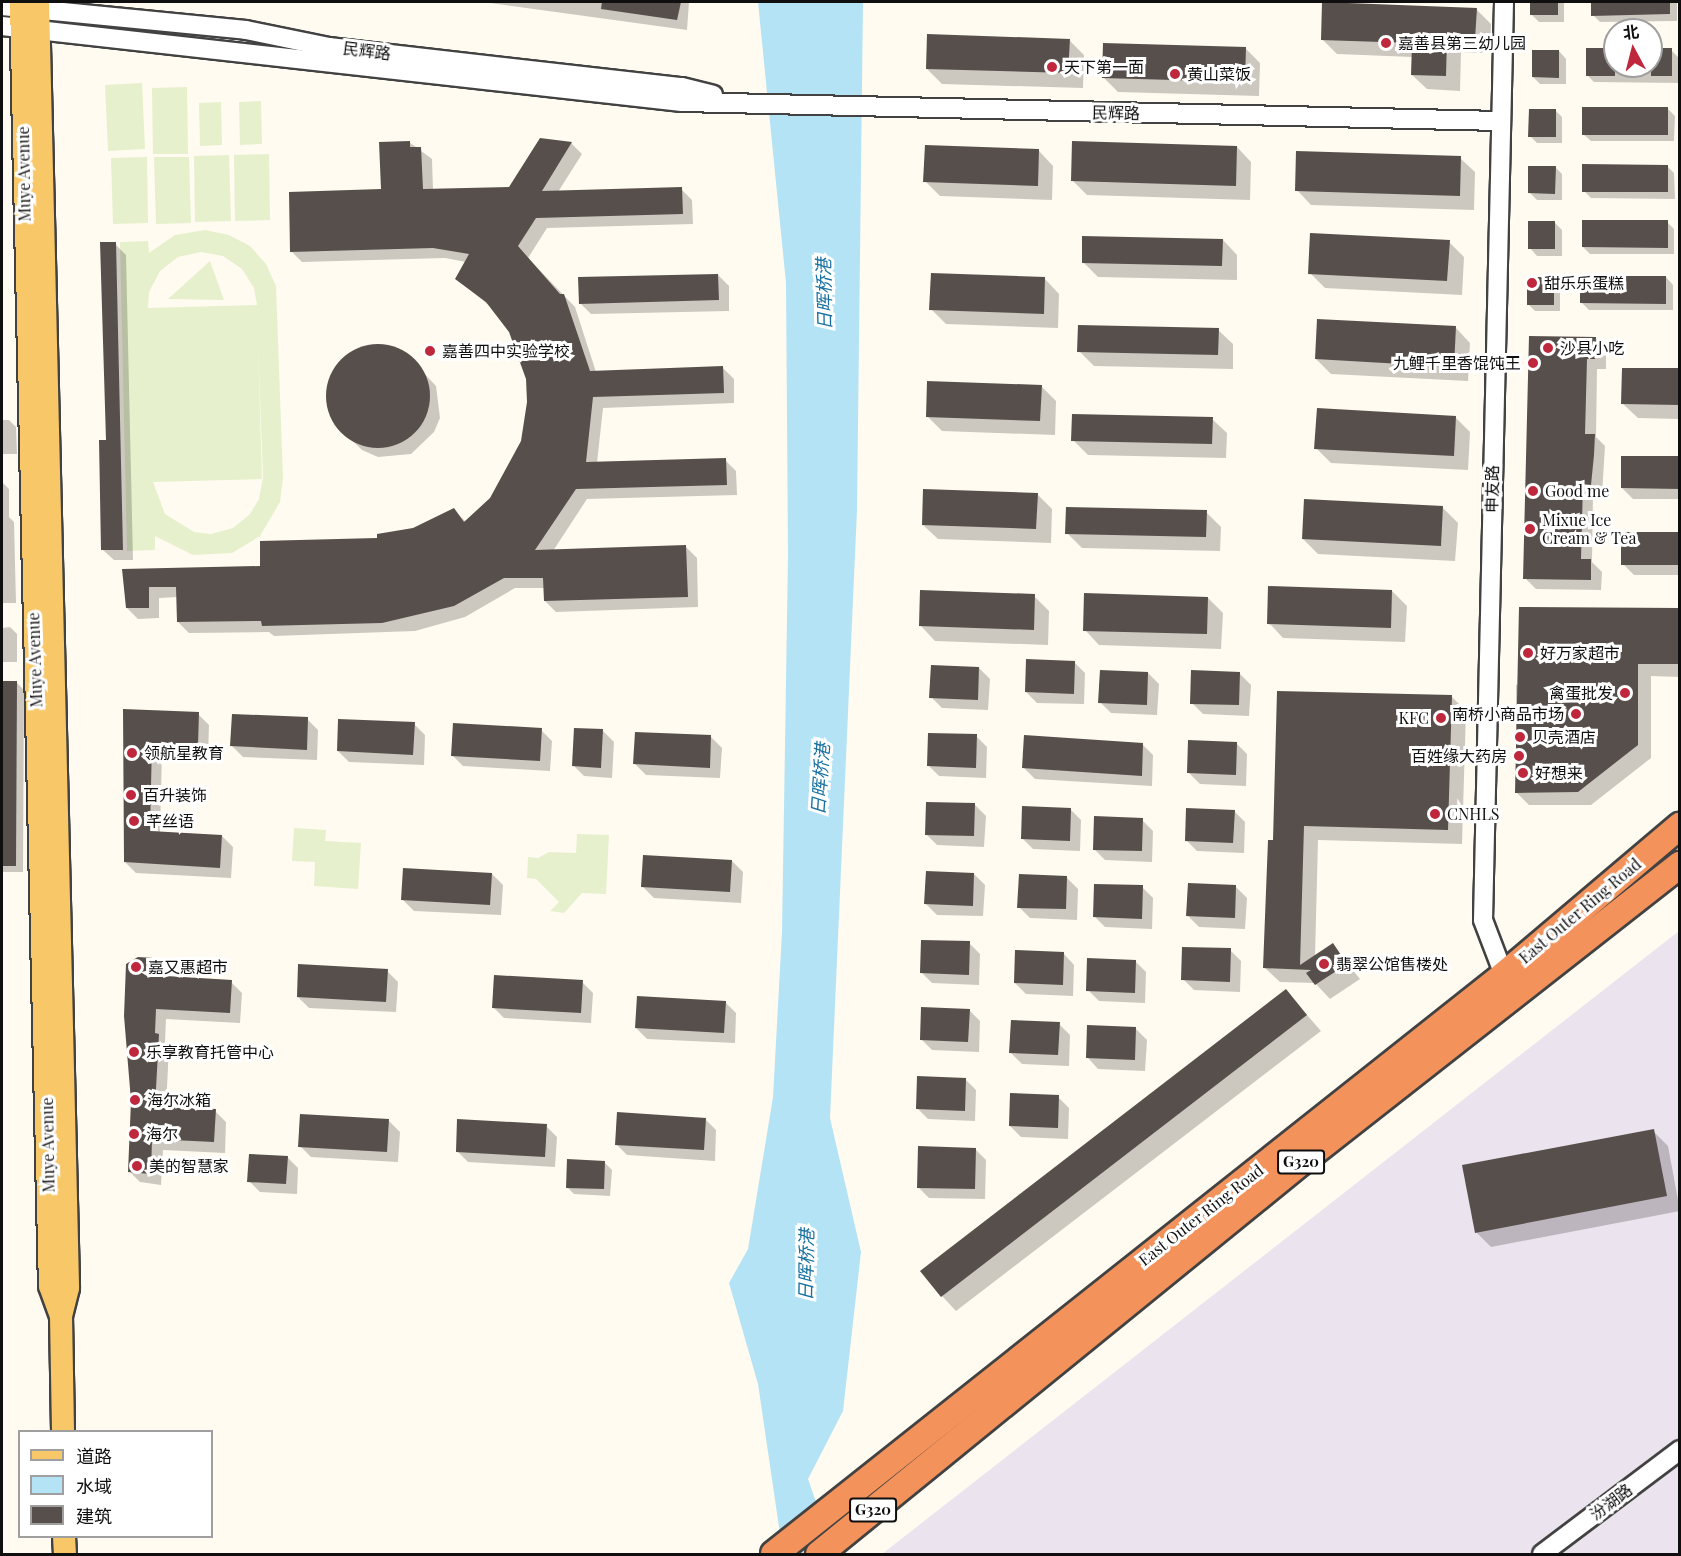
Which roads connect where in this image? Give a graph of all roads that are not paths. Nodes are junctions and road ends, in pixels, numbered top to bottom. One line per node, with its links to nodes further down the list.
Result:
1 (1504, 2): 3 (street, 申友路)
2 (23, 14): 3 (street, 民辉路); 7 (main road, Muye Avenue)
3 (1501, 121): 6 (street, 申友路)
4 (1680, 826): 6 (highway, East Outer Ring Road)
5 (1680, 865): 12 (highway, East Outer Ring Road / G320)
6 (1504, 975): 11 (highway, East Outer Ring Road)
7 (63, 1430)
8 (1680, 1450): 13 (street, 汾湖路)
9 (64, 1538): 10 (main road)
10 (65, 1554)
11 (774, 1554)
12 (819, 1554)
13 (1542, 1554)

